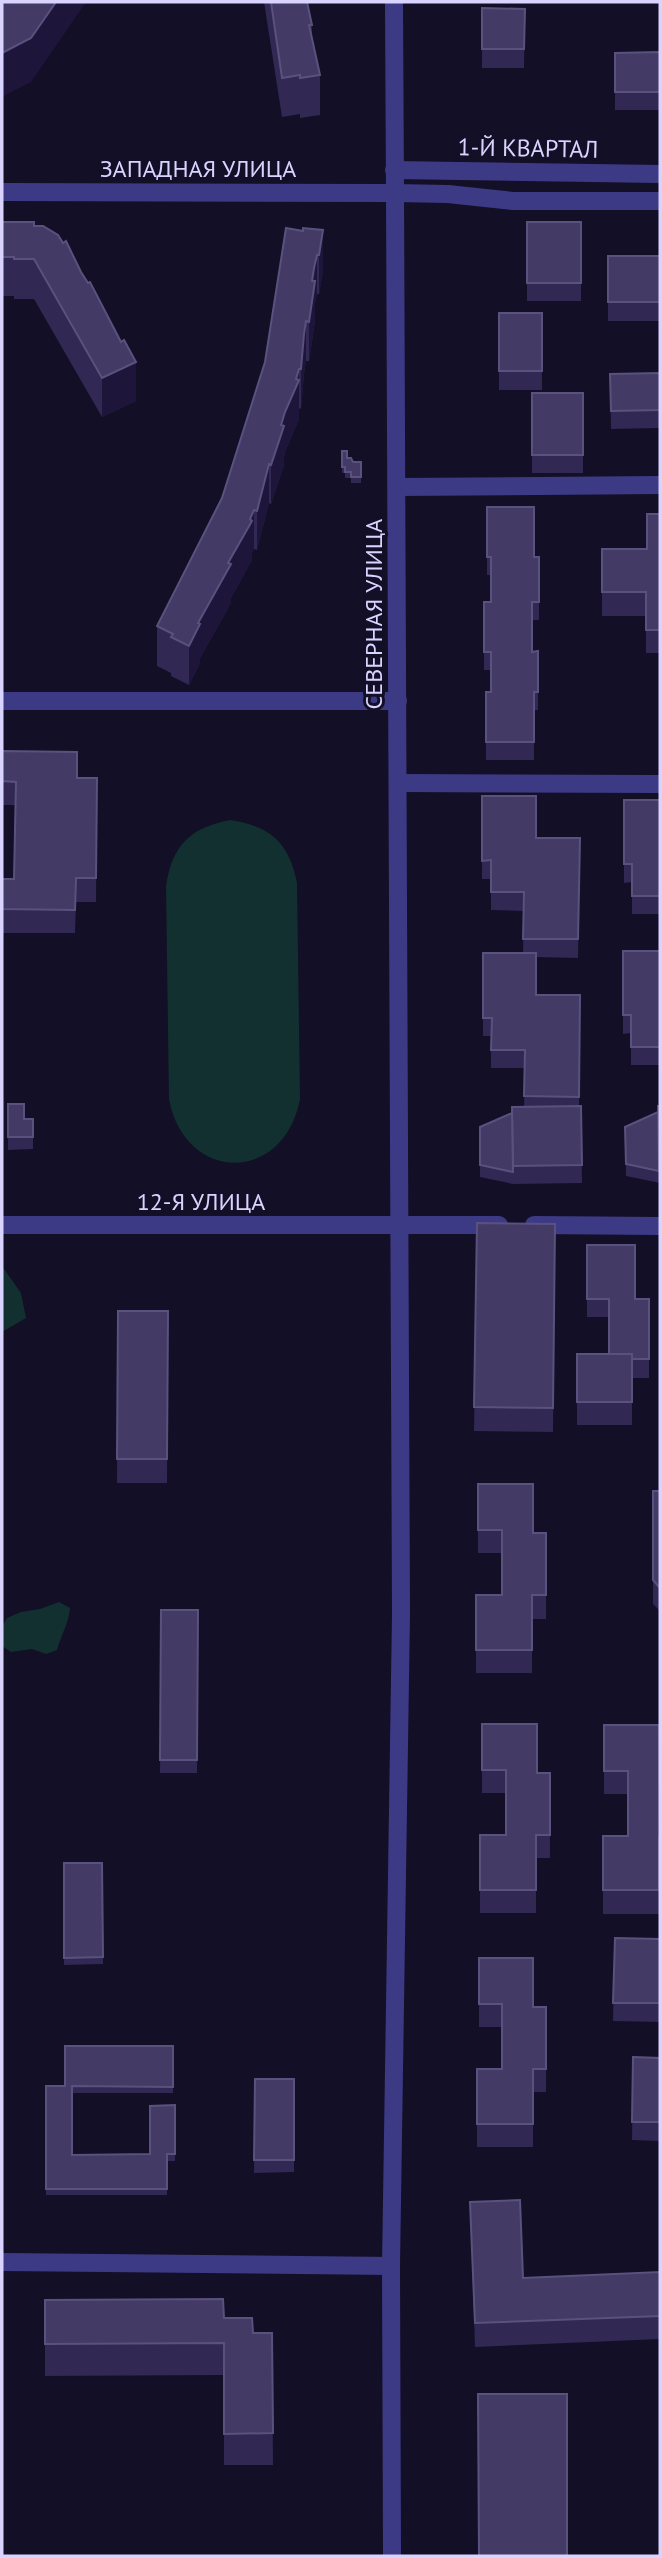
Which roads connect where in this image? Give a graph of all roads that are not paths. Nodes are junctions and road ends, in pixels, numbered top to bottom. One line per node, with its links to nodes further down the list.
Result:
1 (394, 2): 2 (street, СЕВЕРНАЯ УЛИЦА)
2 (394, 170): 3 (street, 1-Й КВАРТАЛ); 5 (street, СЕВЕРНАЯ УЛИЦА)
3 (660, 174)
4 (2, 192): 5 (street, ЗАПАДНАЯ УЛИЦА)
5 (395, 193): 6 (street, ЗАПАДНАЯ УЛИЦА); 8 (street, СЕВЕРНАЯ УЛИЦА)
6 (660, 201)
7 (660, 485): 8 (street)
8 (397, 487): 10 (street, СЕВЕРНАЯ УЛИЦА)
9 (2, 701): 10 (street)
10 (398, 701): 11 (street, СЕВЕРНАЯ УЛИЦА)
11 (398, 783): 12 (street); 14 (street, СЕВЕРНАЯ УЛИЦА)
12 (660, 784)
13 (2, 1225): 14 (street, 12-Я УЛИЦА)
14 (401, 1225): 15 (street, 12-Я УЛИЦА); 17 (street, СЕВЕРНАЯ УЛИЦА)
15 (660, 1226)
16 (2, 2262): 17 (street)
17 (391, 2266): 18 (street, СЕВЕРНАЯ УЛИЦА)
18 (392, 2556)

